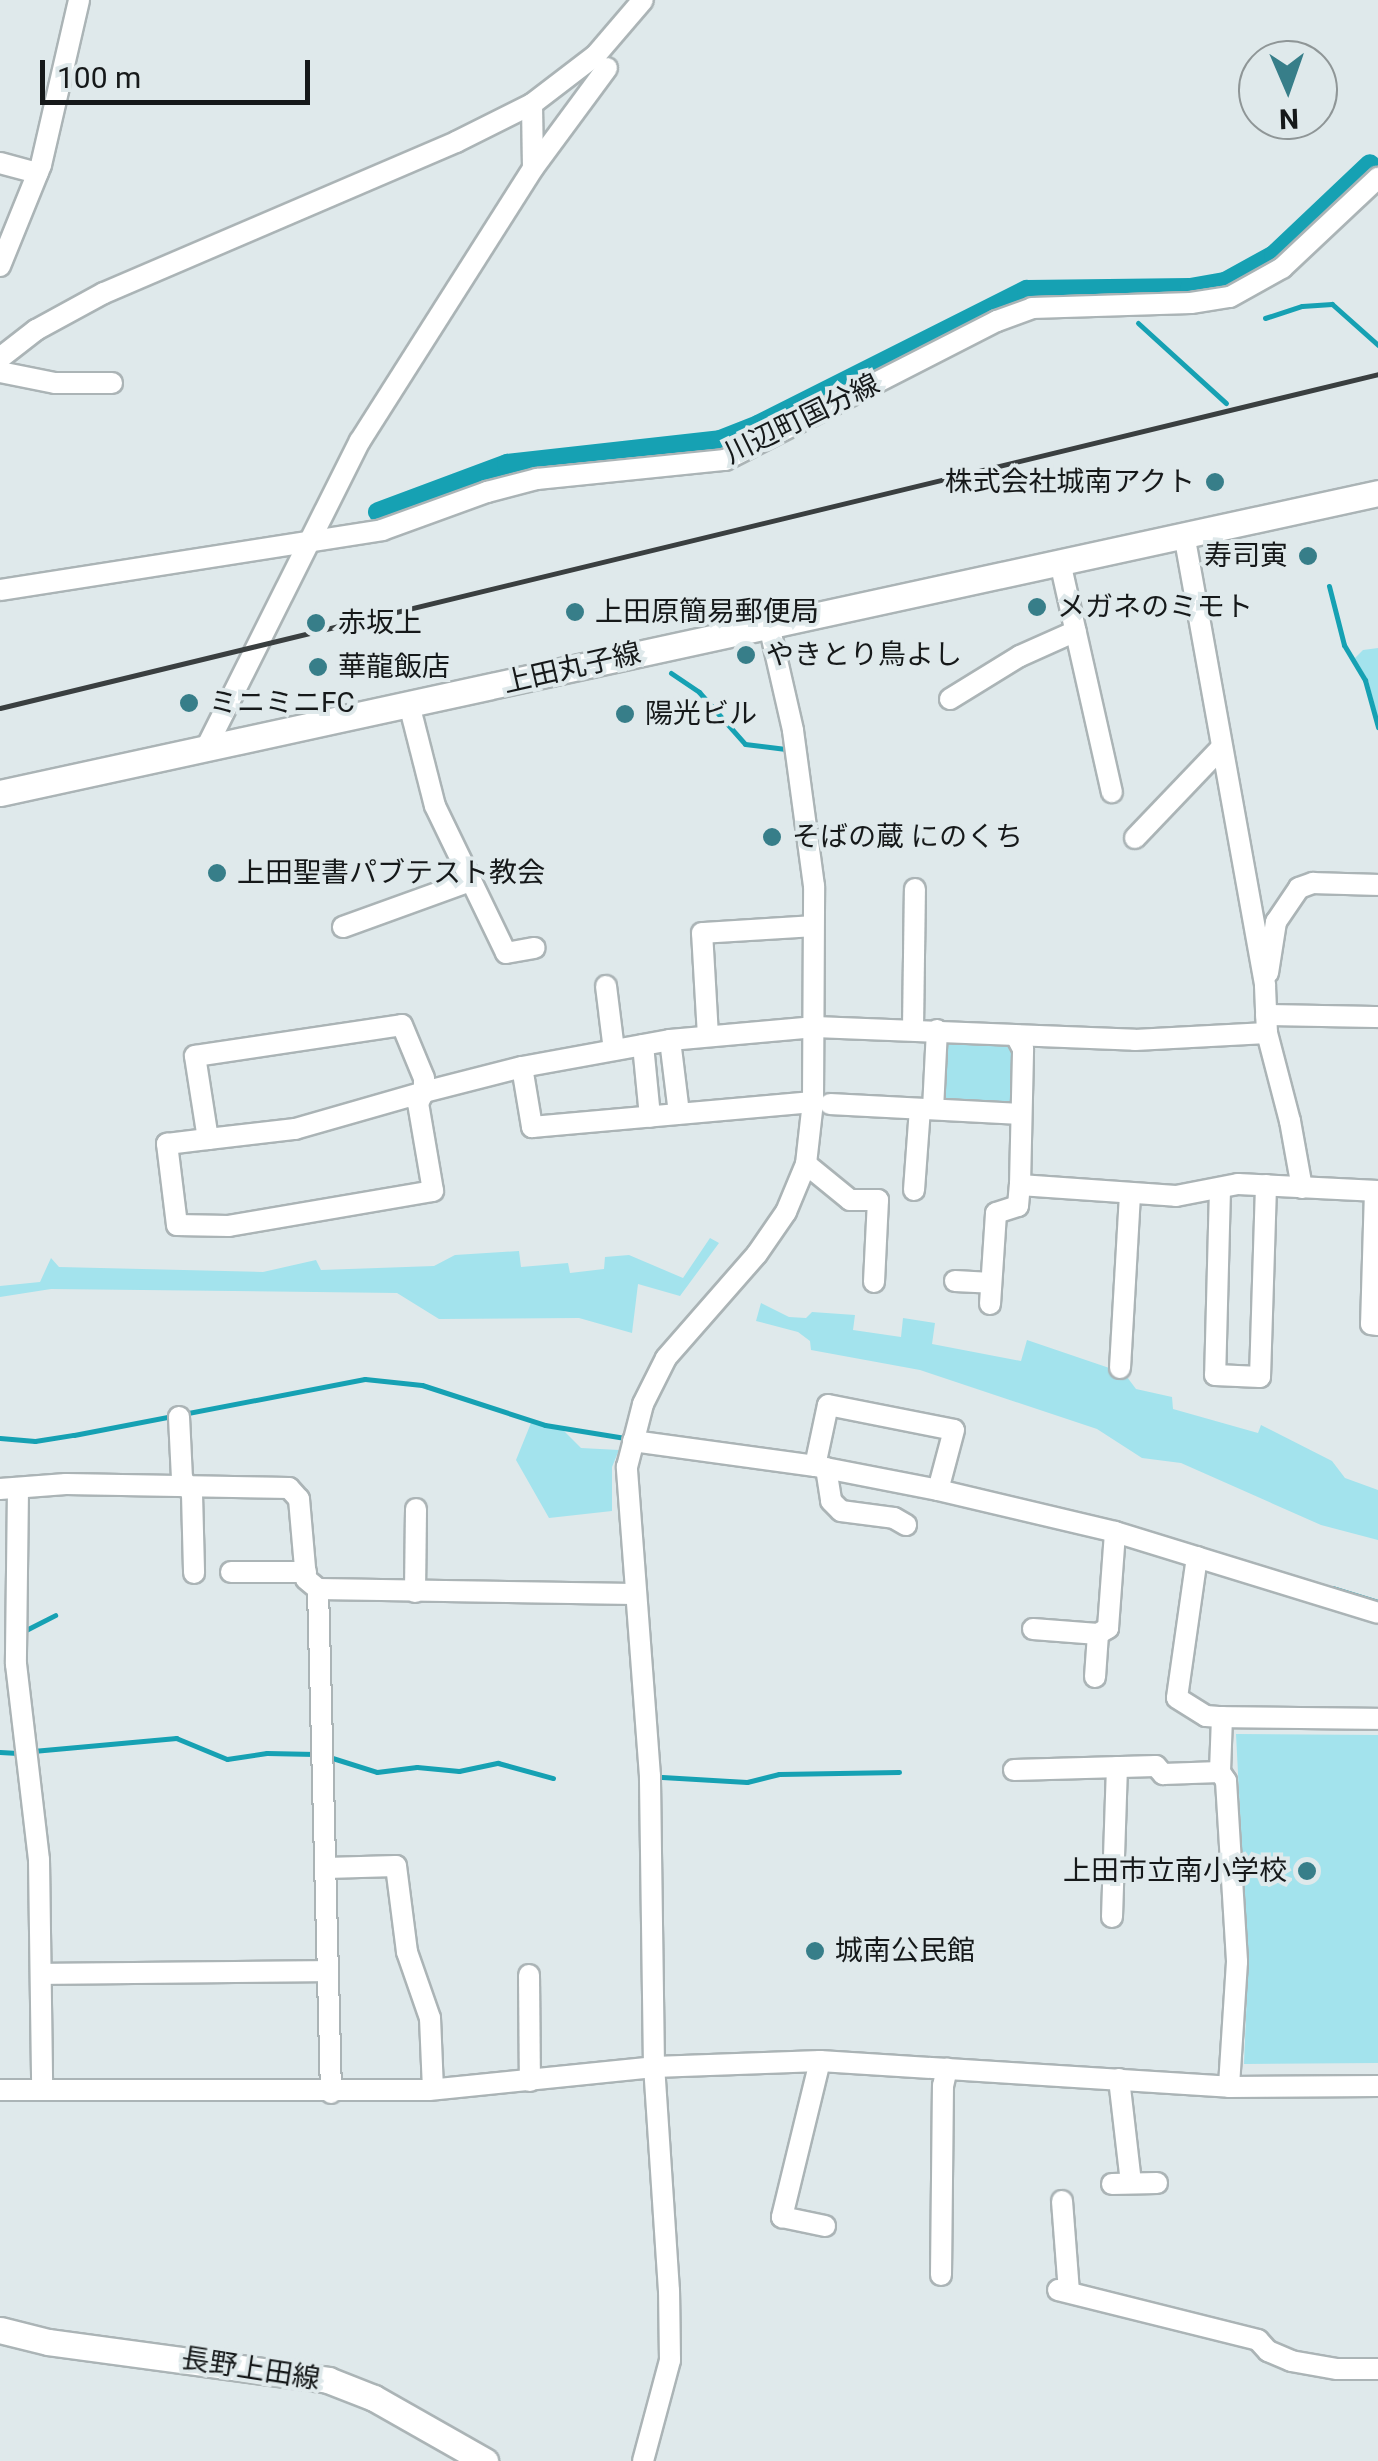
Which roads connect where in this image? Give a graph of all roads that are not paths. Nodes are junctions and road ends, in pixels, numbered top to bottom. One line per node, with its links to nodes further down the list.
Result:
1 (79, 0): 7 (street)
2 (643, 0): 4 (street)
3 (607, 68): 6 (street)
4 (532, 104): 6 (street); 10 (street)
5 (0, 163): 7 (street)
6 (532, 168): 15 (street)
7 (38, 172): 9 (street)
8 (1378, 178): 15 (street, 川辺町国分線)
9 (0, 266)
10 (0, 358)
11 (0, 372): 12 (street)
12 (112, 383)
13 (1378, 494): 14 (main road, 上田丸子線)
14 (1184, 534): 16 (main road, 上田丸子線); 23 (street)
15 (306, 544): 17 (street, 川辺町国分線); 22 (street)
16 (1060, 562): 18 (main road, 上田丸子線); 19 (street)
17 (0, 590)
18 (768, 625): 21 (main road, 上田丸子線); 30 (street)
19 (1076, 632): 20 (street); 24 (street)
20 (950, 699)
21 (409, 704): 22 (main road, 上田丸子線); 27 (street)
22 (208, 746): 25 (main road, 上田丸子線)
23 (1221, 748): 26 (street); 34 (street)
24 (1112, 792)
25 (0, 793)
26 (1135, 838)
27 (470, 881): 31 (street); 32 (street)
28 (1378, 885): 34 (street)
29 (915, 889): 38 (street)
30 (813, 926): 37 (street); 40 (street)
31 (342, 927)
32 (535, 948)
33 (606, 986): 44 (street)
34 (1265, 986): 36 (street)
35 (1378, 1017): 36 (street)
36 (1267, 1024): 41 (street); 57 (street)
37 (814, 1027): 38 (street); 40 (street); 47 (street)
38 (913, 1028): 39 (street)
39 (937, 1030): 41 (street); 48 (street)
40 (708, 1036): 42 (street)
41 (1016, 1036): 50 (street)
42 (670, 1040): 43 (street); 49 (street)
43 (643, 1045): 44 (street); 51 (street)
44 (614, 1050): 45 (street)
45 (522, 1067): 46 (street); 51 (street)
46 (424, 1092): 52 (street); 52 (street); 52 (street)
47 (822, 1103): 48 (street); 49 (street); 53 (street)
48 (926, 1109): 50 (street); 58 (street)
49 (679, 1113): 51 (street)
50 (1021, 1114): 54 (street)
51 (650, 1117)
52 (208, 1139)
53 (806, 1164): 62 (street); 68 (street)
54 (1020, 1185): 60 (street); 63 (street)
55 (1266, 1185): 56 (street); 56 (street); 57 (street)
56 (1220, 1188): 60 (street)
57 (1302, 1188): 59 (street)
58 (914, 1190)
59 (1376, 1191): 65 (street)
60 (1130, 1195): 66 (street)
61 (955, 1281): 63 (street)
62 (873, 1282)
63 (991, 1282): 64 (street)
64 (990, 1304)
65 (1378, 1325)
66 (1120, 1368)
67 (178, 1416): 70 (street)
68 (634, 1441): 69 (street); 81 (street)
69 (821, 1467): 72 (street); 72 (street); 74 (street)
70 (188, 1488): 71 (street); 78 (street); 79 (street)
71 (9, 1489): 94 (street)
72 (938, 1490): 75 (street)
73 (416, 1510): 80 (street)
74 (906, 1525)
75 (1115, 1532): 76 (street); 84 (street)
76 (1197, 1557): 82 (street); 86 (street)
77 (231, 1572): 79 (street)
78 (194, 1574)
79 (312, 1580): 80 (street); 91 (street)
80 (414, 1592): 81 (street)
81 (634, 1594): 97 (street)
82 (1378, 1613)
83 (1033, 1628): 84 (street)
84 (1098, 1634): 85 (street)
85 (1096, 1677)
86 (1222, 1717): 87 (street); 90 (street)
87 (1378, 1719)
88 (1117, 1767): 89 (street); 90 (street); 92 (street)
89 (1014, 1770)
90 (1220, 1772): 102 (street)
91 (326, 1868): 93 (street); 104 (street)
92 (1112, 1917)
93 (326, 1971): 94 (street); 106 (street)
94 (44, 1974): 103 (street)
95 (529, 1974): 99 (street)
96 (820, 2062): 97 (street); 98 (street); 109 (street)
97 (654, 2067): 99 (street); 114 (street)
98 (948, 2068): 100 (street); 110 (street)
99 (530, 2080): 104 (street)
100 (1119, 2080): 102 (street); 107 (street)
101 (1378, 2086): 102 (street)
102 (1229, 2087)
103 (42, 2089): 105 (street); 106 (street)
104 (434, 2089): 106 (street)
105 (0, 2090)
106 (332, 2093)
107 (1158, 2183)
108 (1062, 2201): 112 (street)
109 (826, 2226)
110 (941, 2275)
111 (0, 2330): 113 (main road, 長野上田線)
112 (1378, 2369)
113 (485, 2461)
114 (643, 2461)

